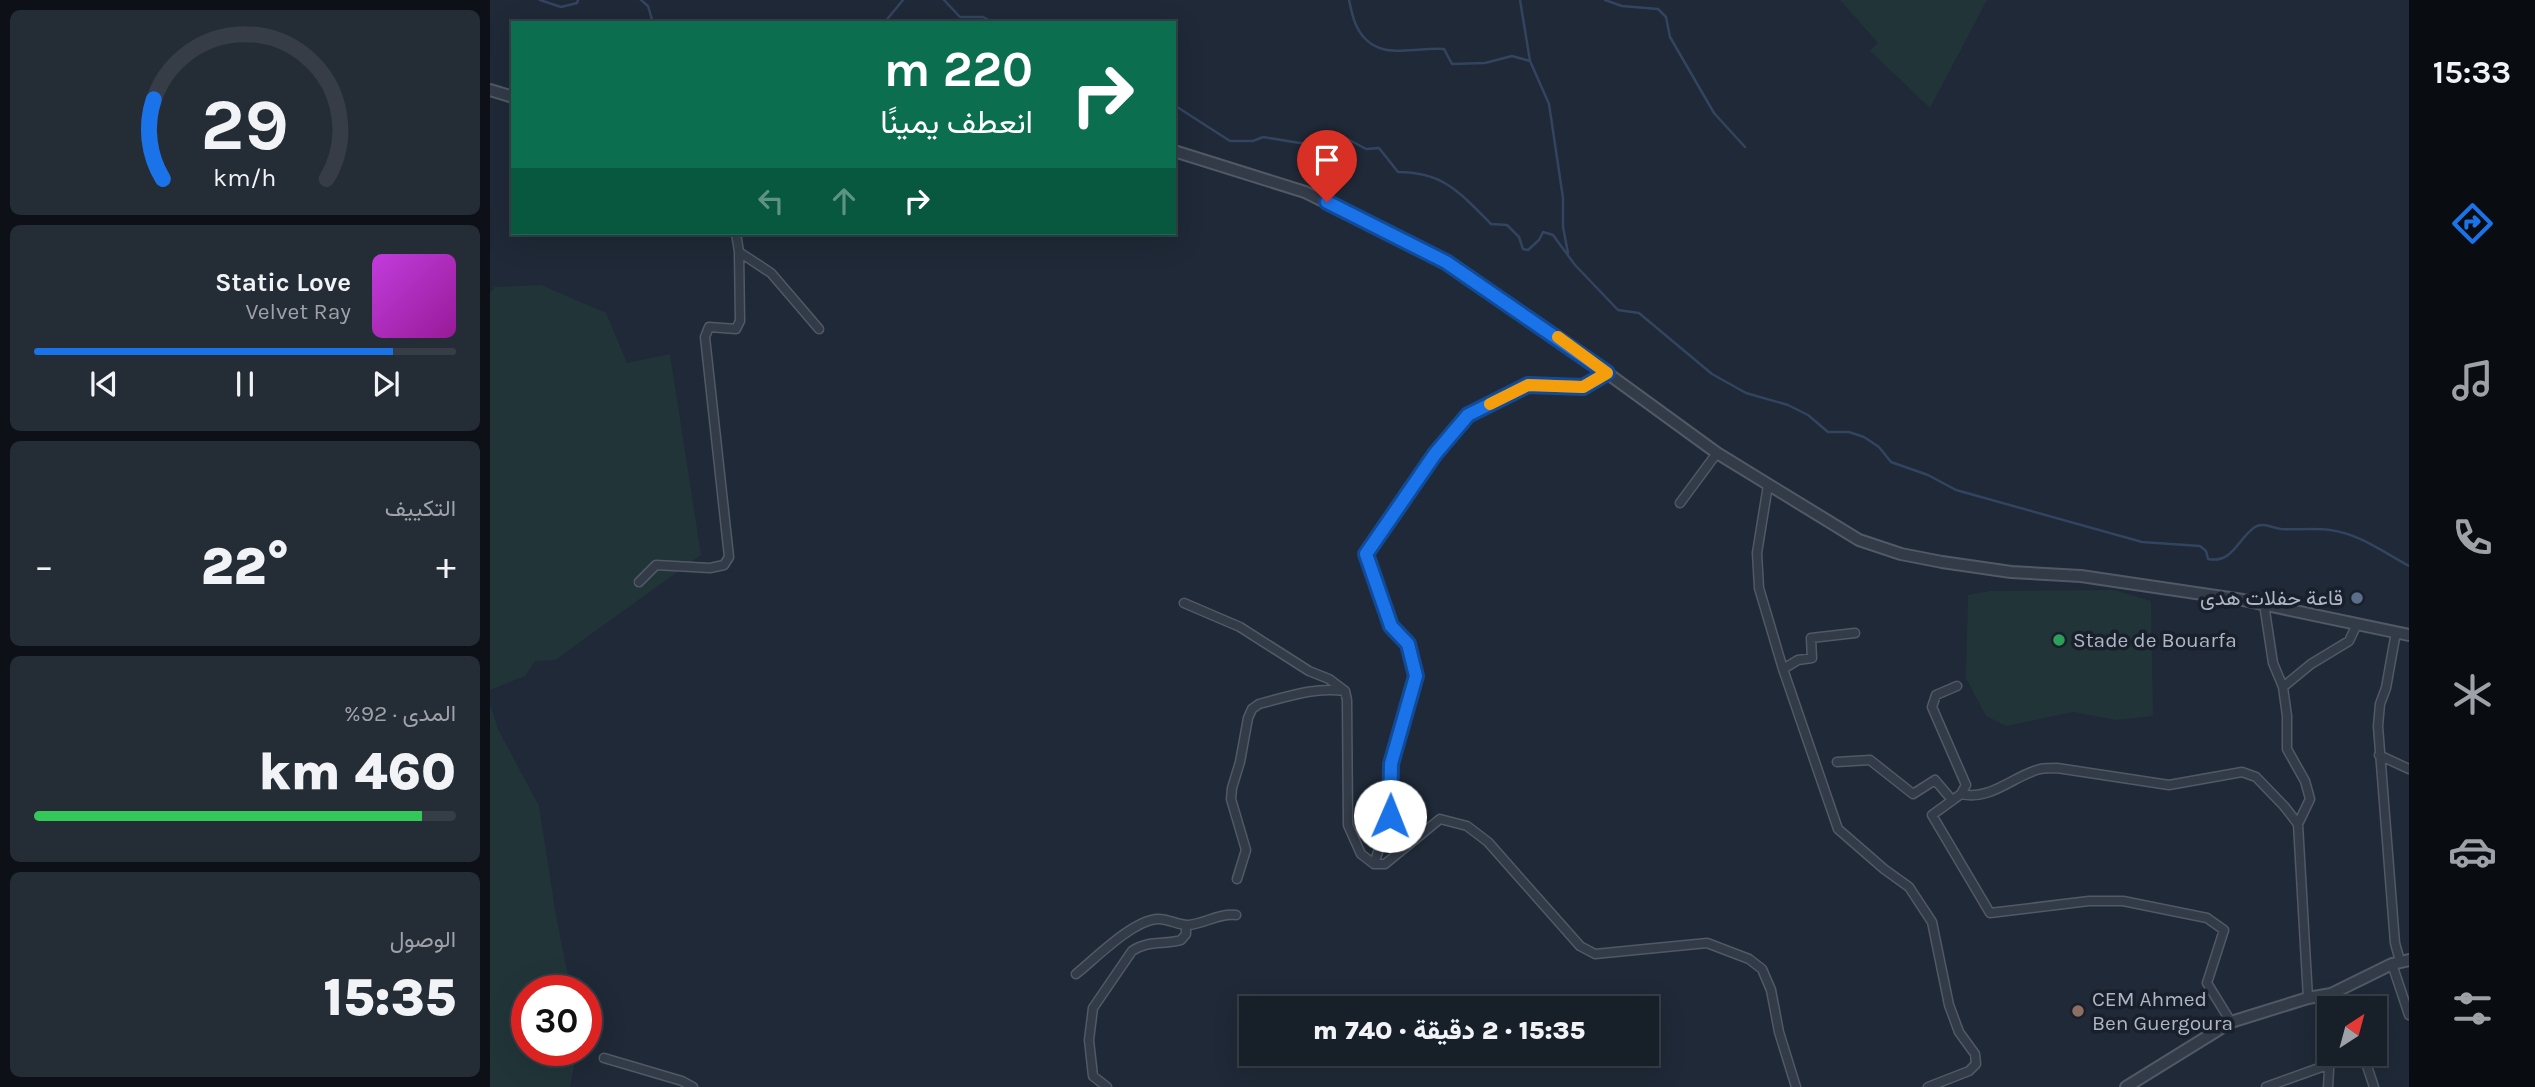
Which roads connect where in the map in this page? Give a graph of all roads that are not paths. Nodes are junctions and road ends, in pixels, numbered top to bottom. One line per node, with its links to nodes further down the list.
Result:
1 (490, 90): 2 (street)
2 (511, 96)
3 (1176, 151): 7 (street)
4 (736, 235): 5 (street)
5 (739, 252): 6 (street); 11 (street)
6 (819, 329)
7 (1607, 373): 8 (street); 28 (street)
8 (1717, 453): 9 (street); 10 (street)
9 (1768, 485): 13 (street); 18 (street)
10 (1680, 503)
11 (639, 582)
12 (1184, 603): 21 (street)
13 (2264, 604): 14 (street); 20 (street)
14 (2357, 624): 15 (street); 20 (street)
15 (2396, 632): 17 (street); 22 (street)
16 (1855, 633): 18 (street)
17 (2409, 635)
18 (1783, 669): 45 (street)
19 (1957, 686): 25 (street)
20 (2283, 687): 27 (street)
21 (1345, 691): 28 (street); 29 (street)
22 (2379, 755): 24 (street); 32 (street)
23 (1837, 762): 26 (street)
24 (2409, 769)
25 (1961, 794): 26 (street); 27 (street)
26 (1952, 800): 37 (street)
27 (2298, 824): 35 (street)
28 (1374, 864): 44 (street)
29 (1237, 879)
30 (1236, 915): 31 (street)
31 (1186, 926): 33 (street); 43 (street)
32 (2400, 962): 34 (street); 36 (street)
33 (1076, 974)
34 (2331, 994): 35 (street)
35 (2308, 998): 37 (street)
36 (2409, 1015)
37 (2231, 1022): 46 (street)
38 (604, 1058): 42 (street)
39 (2327, 1066): 47 (street)
40 (2330, 1066): 48 (street)
41 (2367, 1066): 49 (street)
42 (693, 1087)
43 (1107, 1087)
44 (1796, 1087)
45 (1927, 1087)
46 (2126, 1087)
47 (2266, 1087)
48 (2328, 1087)
49 (2374, 1087)

